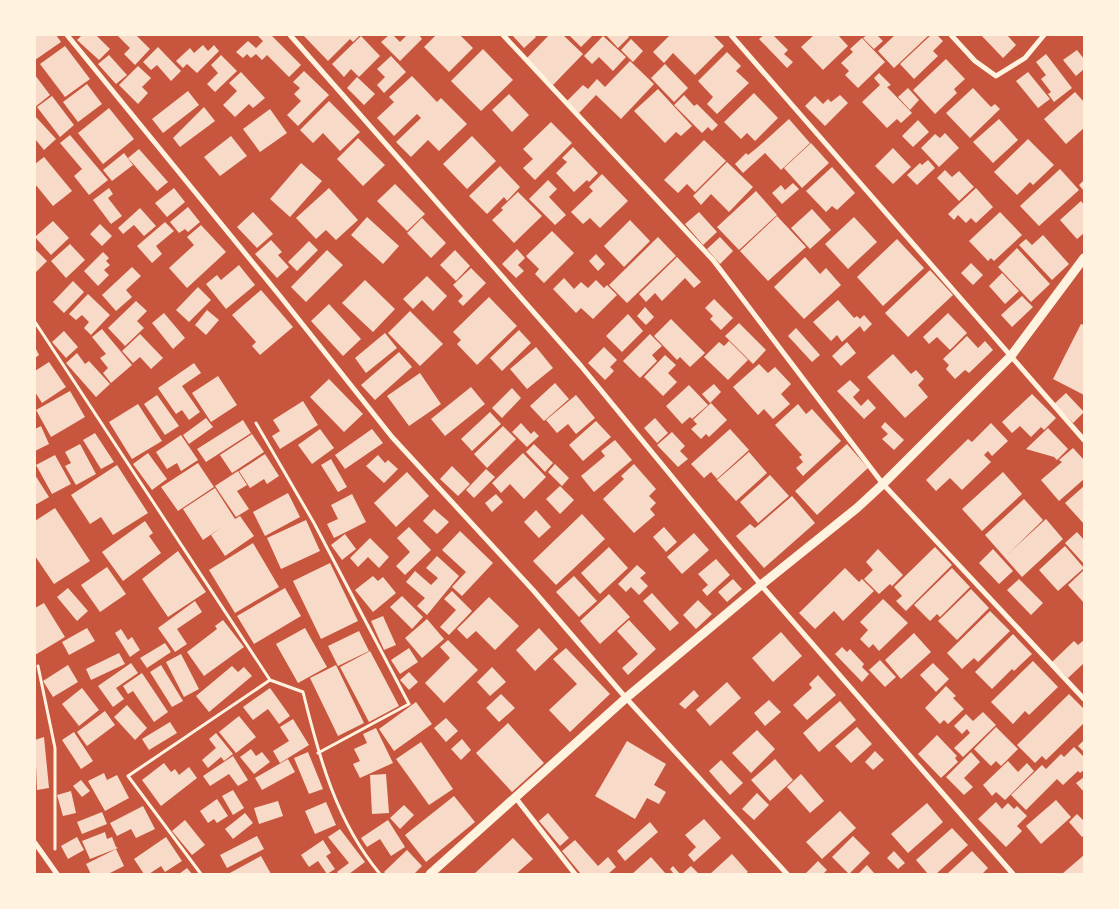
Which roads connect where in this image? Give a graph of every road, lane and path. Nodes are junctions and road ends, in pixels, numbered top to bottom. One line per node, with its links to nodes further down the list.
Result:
1 (67, 35): 16 (street)
2 (290, 35): 13 (street)
3 (503, 35): 12 (street)
4 (730, 35): 9 (street)
5 (951, 35): 6 (street)
6 (1044, 35)
7 (1084, 258): 9 (street)
8 (35, 322): 15 (path)
9 (1011, 356): 11 (street); 12 (street)
10 (256, 423): 18 (path)
11 (1084, 440)
12 (883, 484): 13 (street); 17 (street)
13 (762, 585): 16 (street); 27 (street)
14 (38, 666): 21 (path)
15 (270, 680): 18 (path); 22 (path)
16 (626, 698): 19 (street); 26 (street)
17 (1084, 699)
18 (318, 753): 23 (path)
19 (515, 796): 24 (street); 25 (street)
20 (35, 843): 21 (street)
21 (56, 872)
22 (201, 874)
23 (380, 874)
24 (430, 874)
25 (575, 874)
26 (787, 874)
27 (1013, 874)

